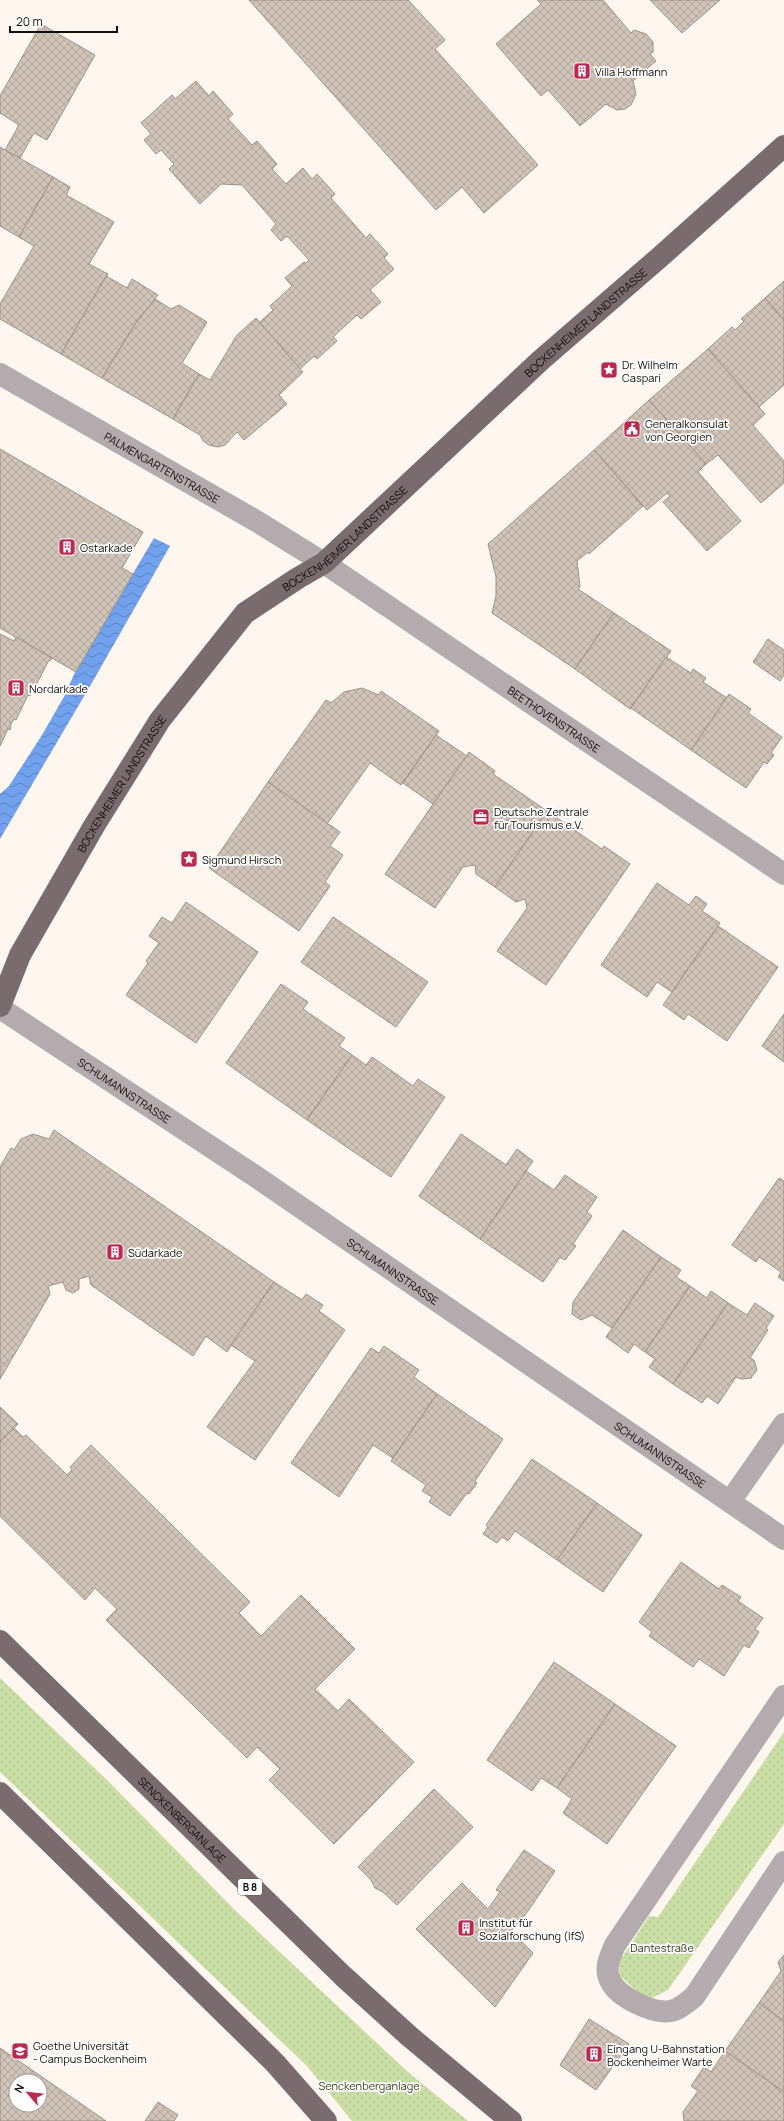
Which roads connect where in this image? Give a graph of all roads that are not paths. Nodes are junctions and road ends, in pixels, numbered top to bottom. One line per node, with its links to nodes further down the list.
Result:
1 (784, 146): 3 (main road, BOCKENHEIMER LANDSTRASSE)
2 (0, 374): 3 (street, PALMENGARTENSTRASSE)
3 (324, 563): 4 (street, BEETHOVENSTRASSE); 5 (main road, BOCKENHEIMER LANDSTRASSE)
4 (784, 874)
5 (0, 1007): 7 (street, SCHUMANNSTRASSE)
6 (784, 1424): 7 (street)
7 (731, 1500): 8 (street, SCHUMANNSTRASSE)
8 (784, 1539)
9 (0, 1641): 14 (main road, SENCKENBERGANLAGE / B 8)
10 (784, 1696): 12 (street)
11 (0, 1794): 13 (main road)
12 (784, 1862)
13 (326, 2121)
14 (511, 2121)

